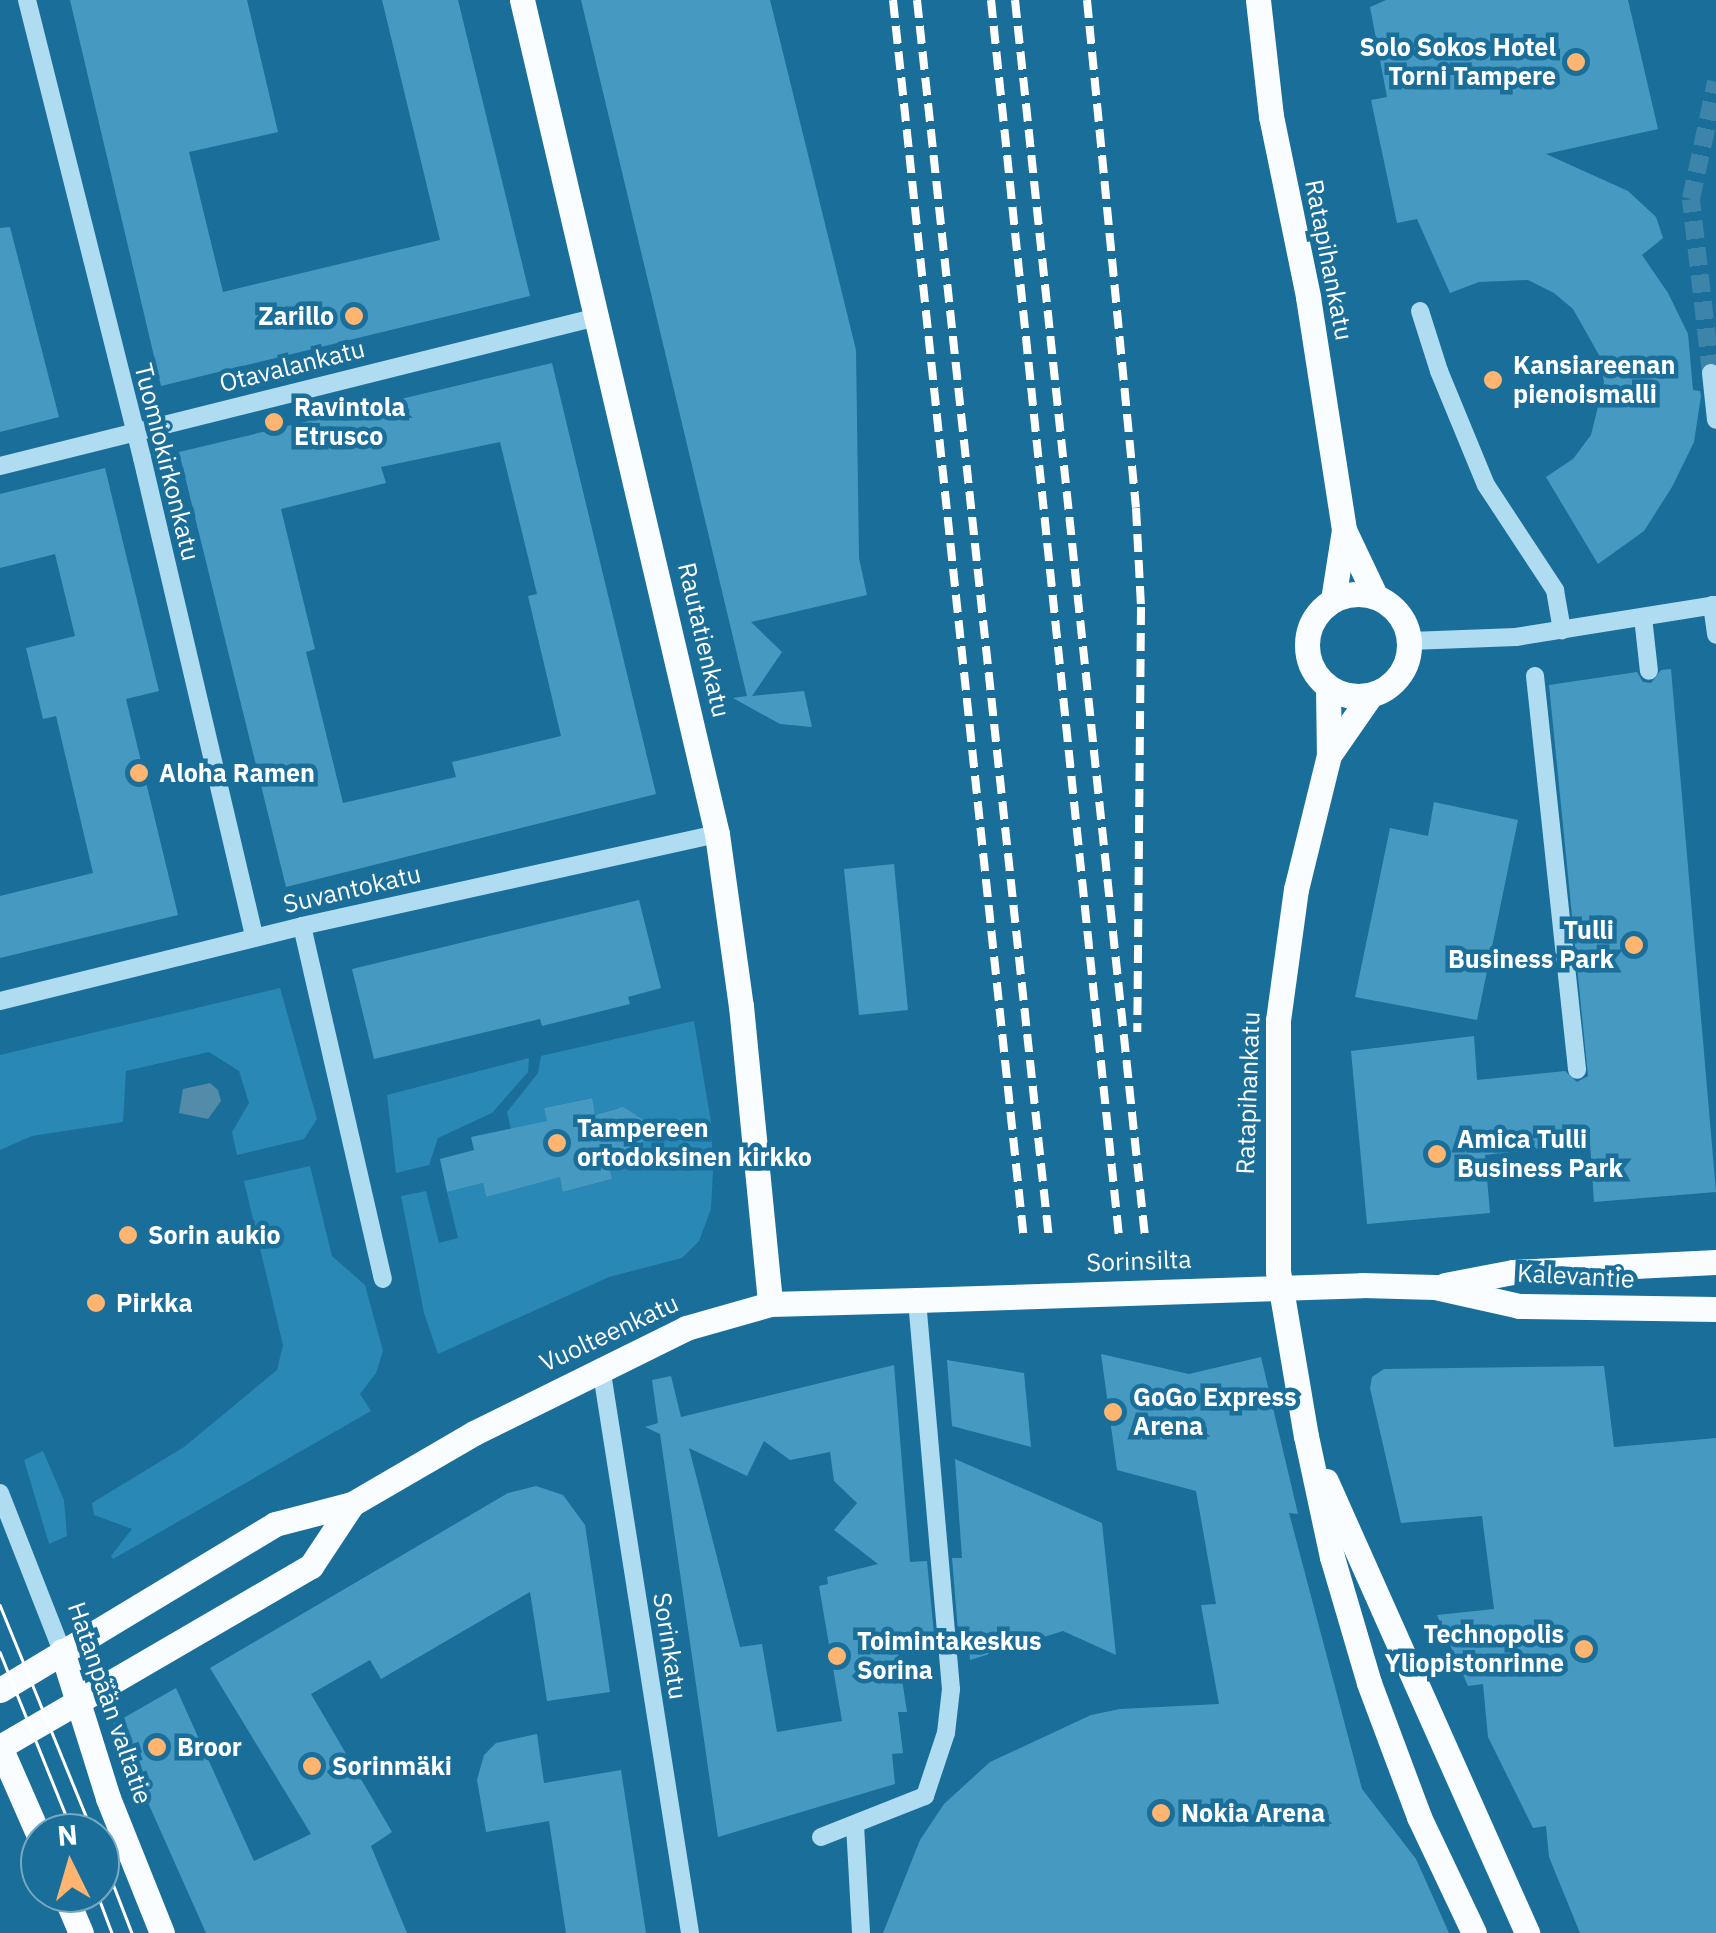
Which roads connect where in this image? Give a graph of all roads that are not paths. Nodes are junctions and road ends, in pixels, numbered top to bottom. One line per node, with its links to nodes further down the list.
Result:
1 (27, 0): 8 (street, Tuomiokirkonkatu)
2 (522, 0): 5 (main road, Rautatienkatu)
3 (1258, 0): 10 (main road, Ratapihankatu)
4 (1420, 311): 15 (street)
5 (596, 316): 8 (street, Otavalankatu); 23 (main road, Rautatienkatu)
6 (1712, 374): 7 (street)
7 (1716, 420)
8 (134, 432): 9 (street, Otavalankatu); 25 (street, Tuomiokirkonkatu)
9 (0, 466)
10 (1344, 530): 11 (main road, Ratapihankatu); 12 (main road, Ratapihankatu)
11 (1376, 597): 12 (main road); 17 (main road)
12 (1334, 600): 20 (main road)
13 (1714, 605): 14 (street); 16 (street)
14 (1643, 617): 15 (street); 18 (street)
15 (1562, 630): 17 (street)
16 (1716, 635)
17 (1410, 641): 21 (main road)
18 (1649, 671)
19 (1535, 676): 27 (street)
20 (1328, 687): 21 (main road); 22 (main road, Ratapihankatu)
21 (1370, 696): 22 (main road, Ratapihankatu)
22 (1329, 754): 36 (main road, Ratapihankatu)
23 (717, 834): 24 (street, Suvantokatu); 33 (main road, Rautatienkatu)
24 (302, 926): 25 (street, Suvantokatu); 29 (street)
25 (254, 937): 26 (street, Suvantokatu)
26 (0, 1001)
27 (1577, 1070)
28 (1716, 1262): 31 (main road, Kalevantie)
29 (383, 1279)
30 (1362, 1285): 31 (main road, Kalevantie); 32 (main road, Sorinsilta, bridge)
31 (1435, 1287): 34 (main road, Kalevantie)
32 (918, 1300): 33 (main road, Vuolteenkatu); 44 (street)
33 (770, 1304): 35 (main road, Vuolteenkatu)
34 (1716, 1309)
35 (601, 1367): 38 (main road, Vuolteenkatu); 47 (street, Sorinkatu)
36 (1306, 1436): 49 (main road, Ratapihankatu); 50 (main road, Ratapihankatu)
37 (0, 1492): 39 (street, Hatanpään valtatie)
38 (352, 1504): 39 (main road, Vuolteenkatu); 41 (main road, Vuolteenkatu)
39 (62, 1651): 40 (main road, Vuolteenkatu); 41 (main road, Hatanpään valtatie)
40 (0, 1690)
41 (80, 1704): 42 (main road, Vuolteenkatu); 46 (main road, Hatanpään valtatie)
42 (0, 1747): 43 (main road)
43 (29, 1813)
44 (855, 1825): 45 (street); 48 (street)
45 (821, 1836)
46 (162, 1933)
47 (690, 1933)
48 (860, 1933)
49 (1474, 1933)
50 (1527, 1933)

